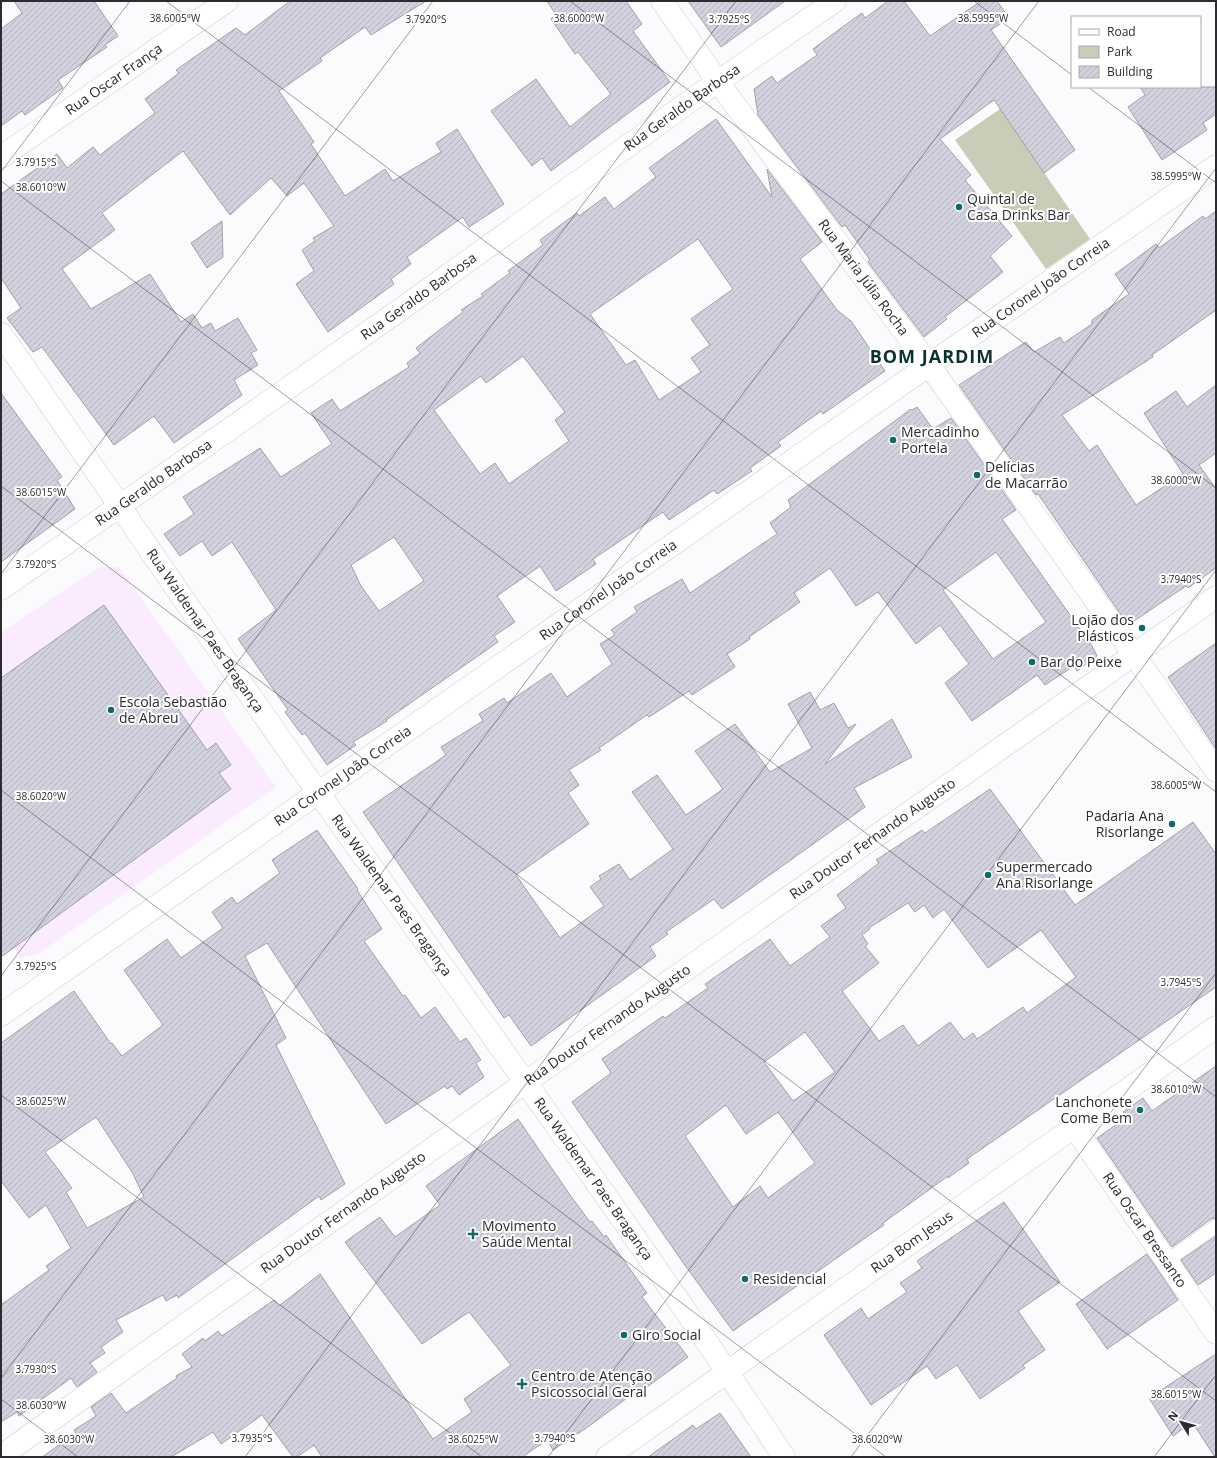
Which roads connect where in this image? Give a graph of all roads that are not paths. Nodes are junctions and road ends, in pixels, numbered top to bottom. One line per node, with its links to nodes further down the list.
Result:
1 (227, 1): 5 (street, Rua Oscar França)
2 (662, 1): 4 (street, Rua Maria Júlia Rocha)
3 (835, 1): 4 (street, Rua Geraldo Barbosa)
4 (718, 82): 8 (street, Rua Maria Júlia Rocha); 9 (street, Rua Geraldo Barbosa)
5 (1, 157)
6 (1216, 166): 8 (street, Rua Coronel João Correia)
7 (1, 334): 9 (street, Rua Waldemar Paes Bragança)
8 (929, 365): 12 (street, Rua Maria Júlia Rocha); 14 (street, Rua Coronel João Correia)
9 (120, 505): 10 (street, Rua Geraldo Barbosa); 14 (street, Rua Waldemar Paes Bragança)
10 (1, 589)
11 (1216, 597): 12 (street, Rua Doutor Fernando Augusto)
12 (1133, 656): 13 (street, Rua Maria Júlia Rocha); 17 (street, Rua Doutor Fernando Augusto)
13 (1216, 771)
14 (319, 794): 15 (street, Rua Coronel João Correia); 17 (street, Rua Waldemar Paes Bragança)
15 (1, 1015)
16 (1216, 1027): 18 (street, Rua Bom Jesus)
17 (526, 1082): 22 (street, Rua Waldemar Paes Bragança); 23 (street, Rua Doutor Fernando Augusto)
18 (1074, 1127): 20 (street, Rua Oscar Bressanto); 22 (street, Rua Bom Jesus)
19 (1216, 1226): 20 (lane)
20 (1165, 1262): 21 (street, Rua Oscar Bressanto)
21 (1216, 1333)
22 (728, 1372): 24 (street, Rua Bom Jesus); 25 (street, Rua Waldemar Paes Bragança)
23 (1, 1456)
24 (607, 1457)
25 (784, 1457)

